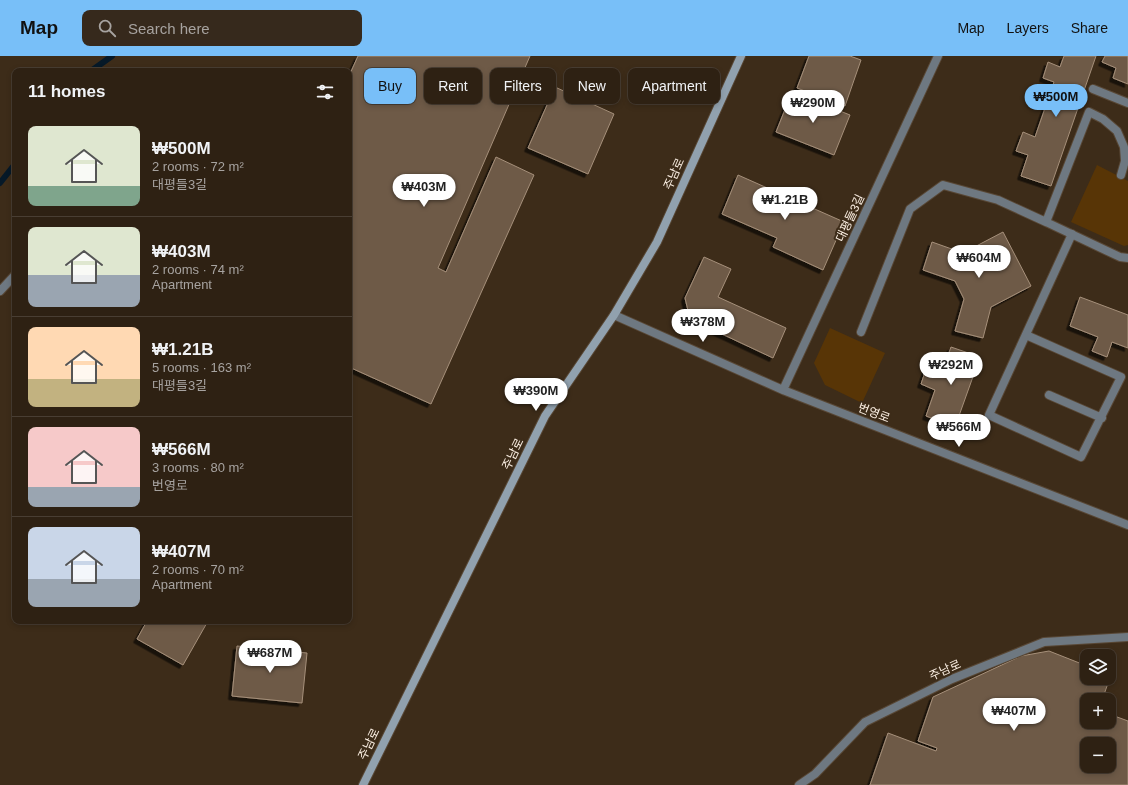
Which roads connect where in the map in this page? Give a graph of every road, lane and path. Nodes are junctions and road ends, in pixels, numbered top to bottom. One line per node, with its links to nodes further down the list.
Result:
1 (741, 56): 11 (main road, 주남로)
2 (938, 56): 14 (street, 대평들3길)
3 (1093, 89): 4 (street)
4 (1128, 103)
5 (1121, 175): 6 (street)
6 (1046, 222): 7 (street); 12 (street)
7 (1072, 234): 8 (street); 13 (street)
8 (1128, 258)
9 (12, 278): 10 (street)
10 (0, 291)
11 (614, 314): 14 (street, 번영로); 19 (main road, 주남로)
12 (861, 332)
13 (1026, 335): 16 (street); 16 (street)
14 (783, 390): 17 (street, 번영로)
15 (1049, 395): 16 (street)
16 (1102, 418)
17 (1128, 525)
18 (1128, 637): 20 (street, 주남로)
19 (363, 785)
20 (799, 785)

